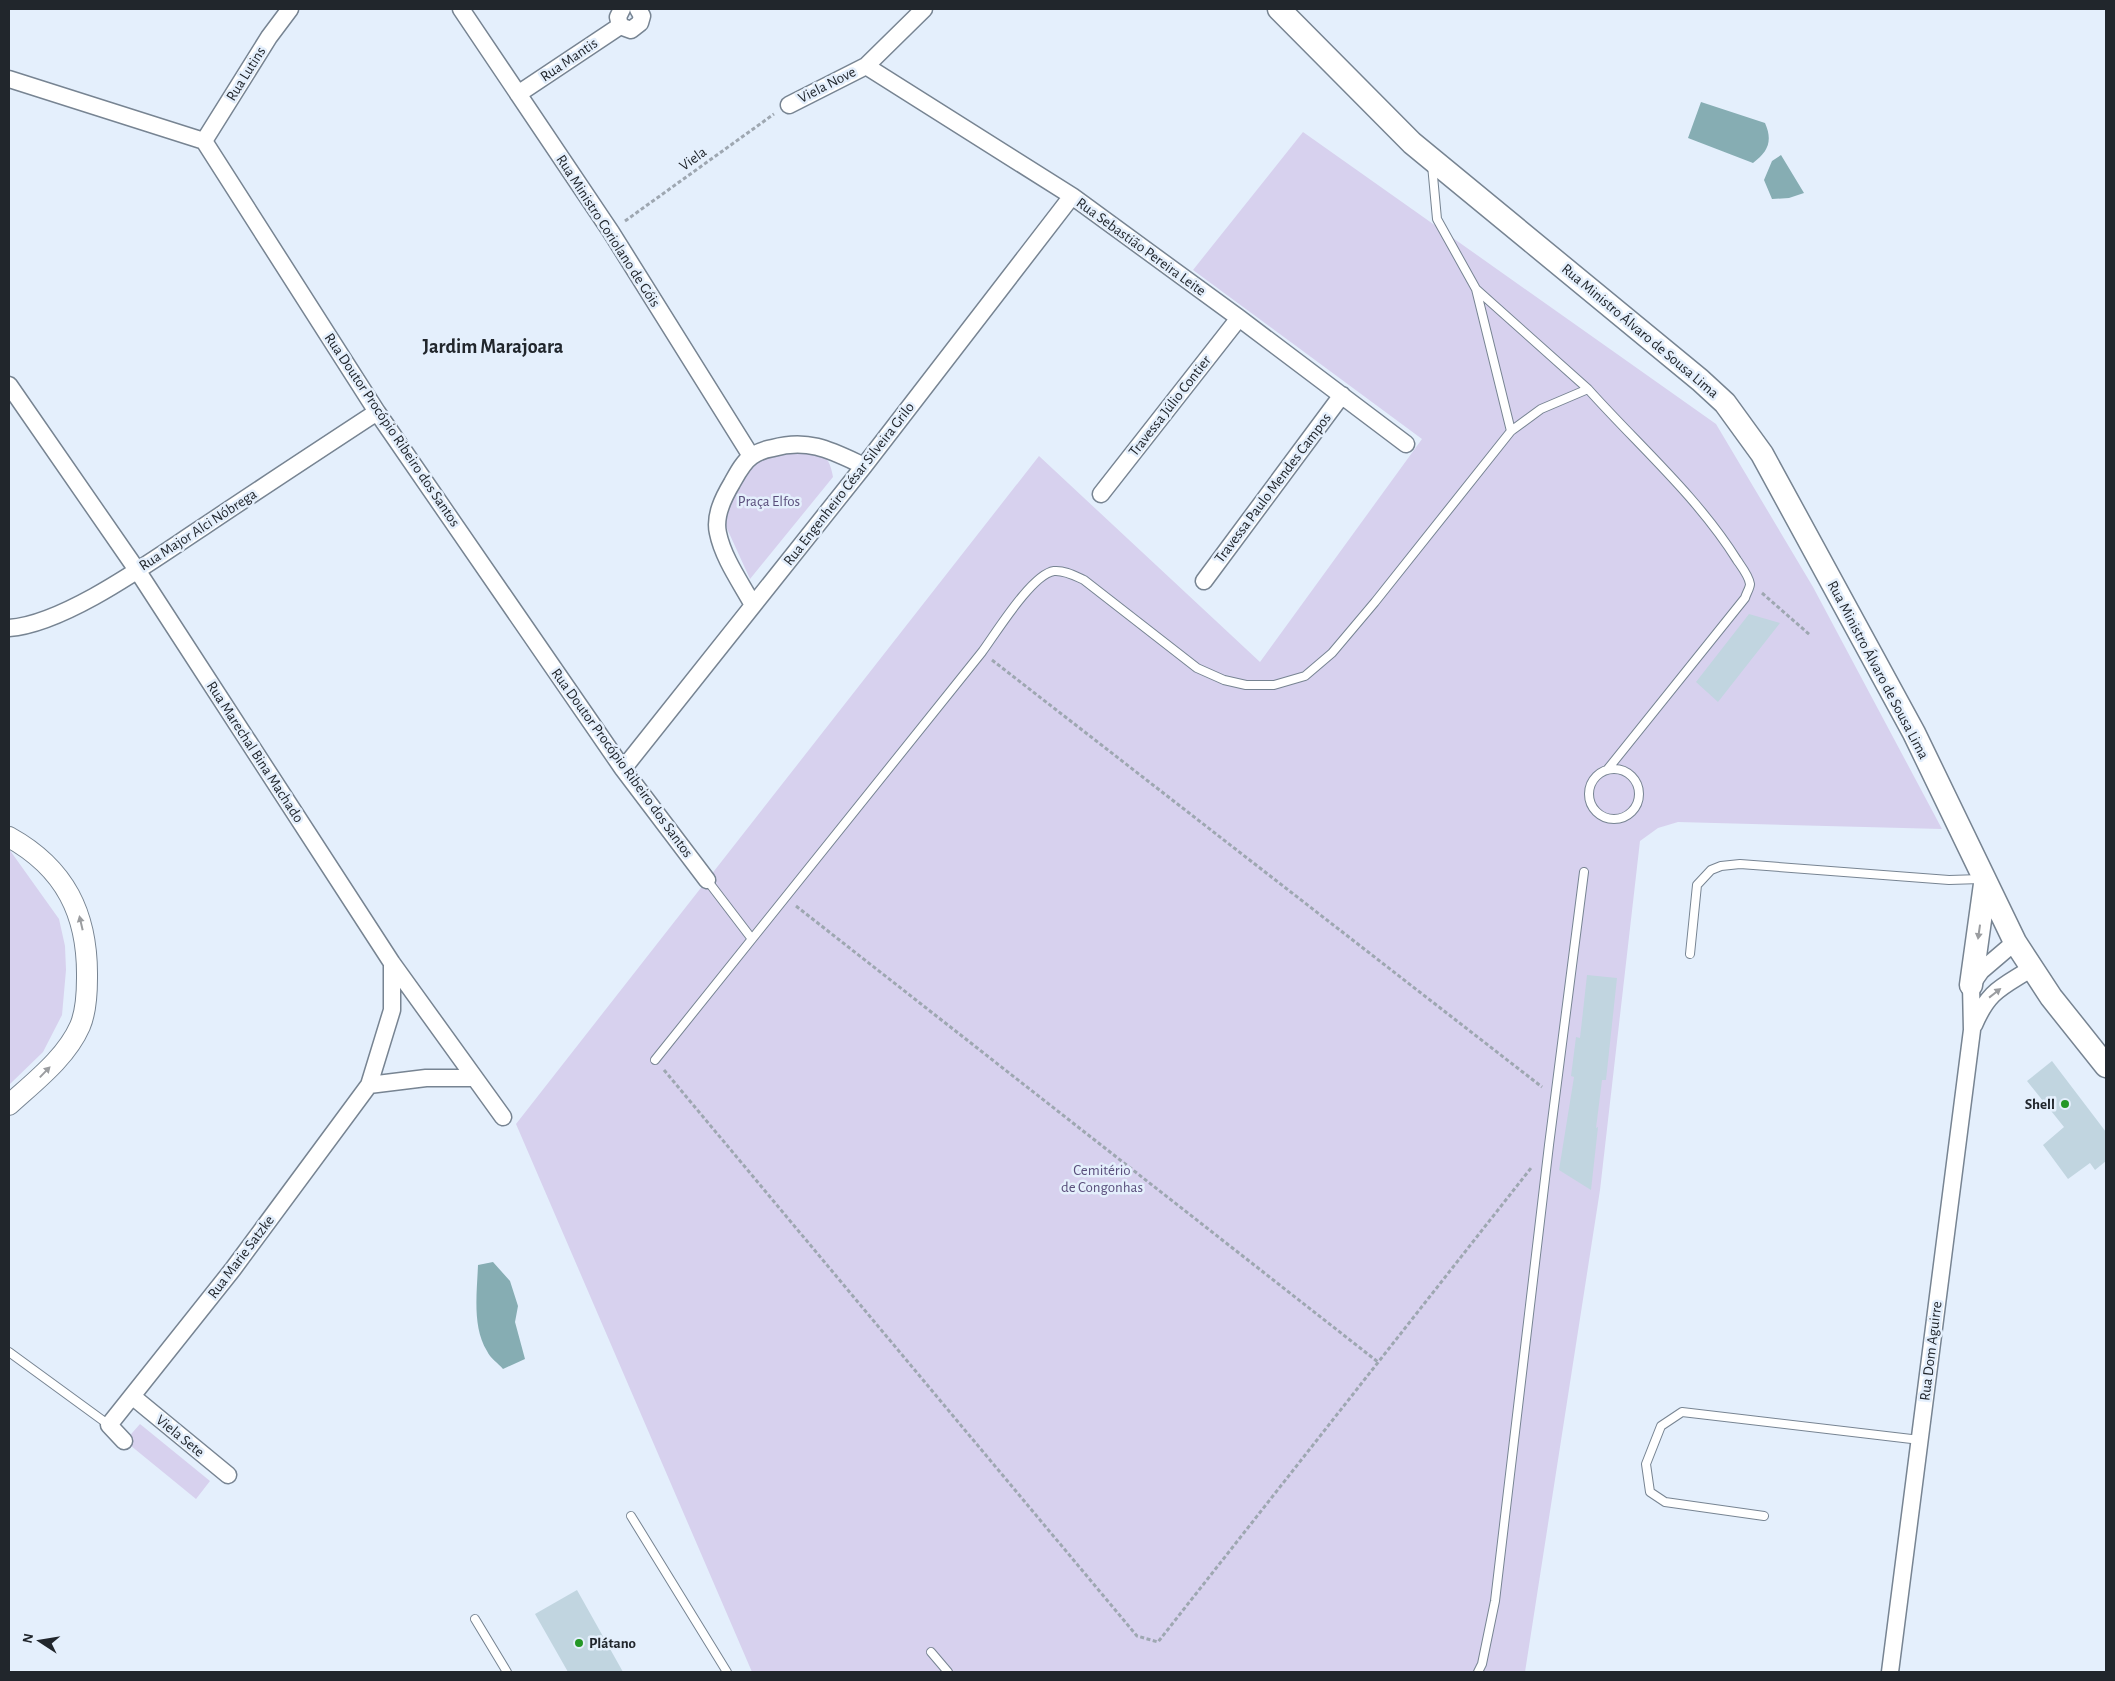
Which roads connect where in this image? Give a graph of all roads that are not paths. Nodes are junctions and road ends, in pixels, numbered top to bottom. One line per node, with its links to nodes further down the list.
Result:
1 (290, 9): 12 (street, Rua Lutins)
2 (461, 9): 10 (street, Rua Ministro Coriolano de Góis)
3 (622, 9): 7 (street)
4 (638, 9): 7 (street, Rua Mantis)
5 (924, 9): 8 (street, Viela Nove)
6 (1279, 9): 13 (main road, Rua Ministro Álvaro de Sousa Lima)
7 (620, 26): 10 (street, Rua Mantis)
8 (866, 66): 11 (street, Viela Nove); 14 (street, Rua Sebastião Pereira Leite)
9 (9, 79): 12 (street)
10 (518, 94): 23 (street, Rua Ministro Coriolano de Góis)
11 (789, 105)
12 (204, 141): 20 (street, Rua Doutor Procópio Ribeiro dos Santos)
13 (1432, 159): 15 (lane); 35 (main road, Rua Ministro Álvaro de Sousa Lima)
14 (1072, 196): 16 (street, Rua Sebastião Pereira Leite); 24 (street, Rua Engenheiro César Silveira Grilo)
15 (1476, 289): 18 (lane); 21 (lane)
16 (1239, 318): 19 (street, Rua Sebastião Pereira Leite); 25 (street, Travessa Júlio Contier)
17 (9, 384): 26 (street, Rua Marechal Bina Machado)
18 (1588, 389): 21 (lane); 31 (lane)
19 (1342, 396): 22 (street, Rua Sebastião Pereira Leite); 27 (street, Travessa Paulo Mendes Campos)
20 (377, 412): 26 (street, Rua Major Alci Nóbrega); 30 (street, Rua Doutor Procópio Ribeiro dos Santos)
21 (1511, 431): 36 (lane)
22 (1406, 444)
23 (751, 456): 24 (street); 28 (street)
24 (864, 466): 28 (street, Rua Engenheiro César Silveira Grilo)
25 (1101, 494)
26 (137, 570): 29 (street, Rua Major Alci Nóbrega); 39 (street, Rua Marechal Bina Machado)
27 (1204, 580)
28 (753, 605): 30 (street, Rua Engenheiro César Silveira Grilo)
29 (9, 628)
30 (623, 769): 34 (street, Rua Doutor Procópio Ribeiro dos Santos)
31 (1607, 770): 31 (lane)
32 (9, 837): 47 (street, one-way to 32)
33 (1584, 872): 62 (lane)
34 (706, 880): 36 (lane)
35 (1984, 881): 37 (main road, Rua Ministro Álvaro de Sousa Lima); 38 (lane); 41 (main road, one-way to 41)
36 (752, 939): 43 (lane)
37 (2015, 942): 40 (main road, Rua Ministro Álvaro de Sousa Lima); 41 (street)
38 (1690, 954)
39 (392, 963): 45 (street, Rua Marechal Bina Machado); 46 (street, Rua Marie Satzke)
40 (2032, 968): 42 (street, Rua Dom Aguirre, one-way to 40); 44 (main road, Rua Ministro Álvaro de Sousa Lima)
41 (1971, 985): 42 (street, Rua Dom Aguirre)
42 (1972, 1030): 52 (street, Rua Dom Aguirre)
43 (655, 1060)
44 (2106, 1066)
45 (475, 1078): 46 (street); 48 (street, Rua Marechal Bina Machado)
46 (369, 1085): 50 (street, Rua Marie Satzke)
47 (9, 1105)
48 (503, 1117)
49 (9, 1352): 51 (lane)
50 (132, 1396): 51 (street, Rua Marie Satzke); 54 (street, Viela Sete)
51 (109, 1425): 53 (street)
52 (1920, 1440): 56 (lane); 63 (street, Rua Dom Aguirre)
53 (124, 1441)
54 (228, 1475)
55 (631, 1516): 60 (lane)
56 (1764, 1516)
57 (475, 1619): 59 (lane)
58 (931, 1652): 61 (lane)
59 (506, 1672)
60 (726, 1672)
61 (948, 1672)
62 (1478, 1672)
63 (1890, 1672)

